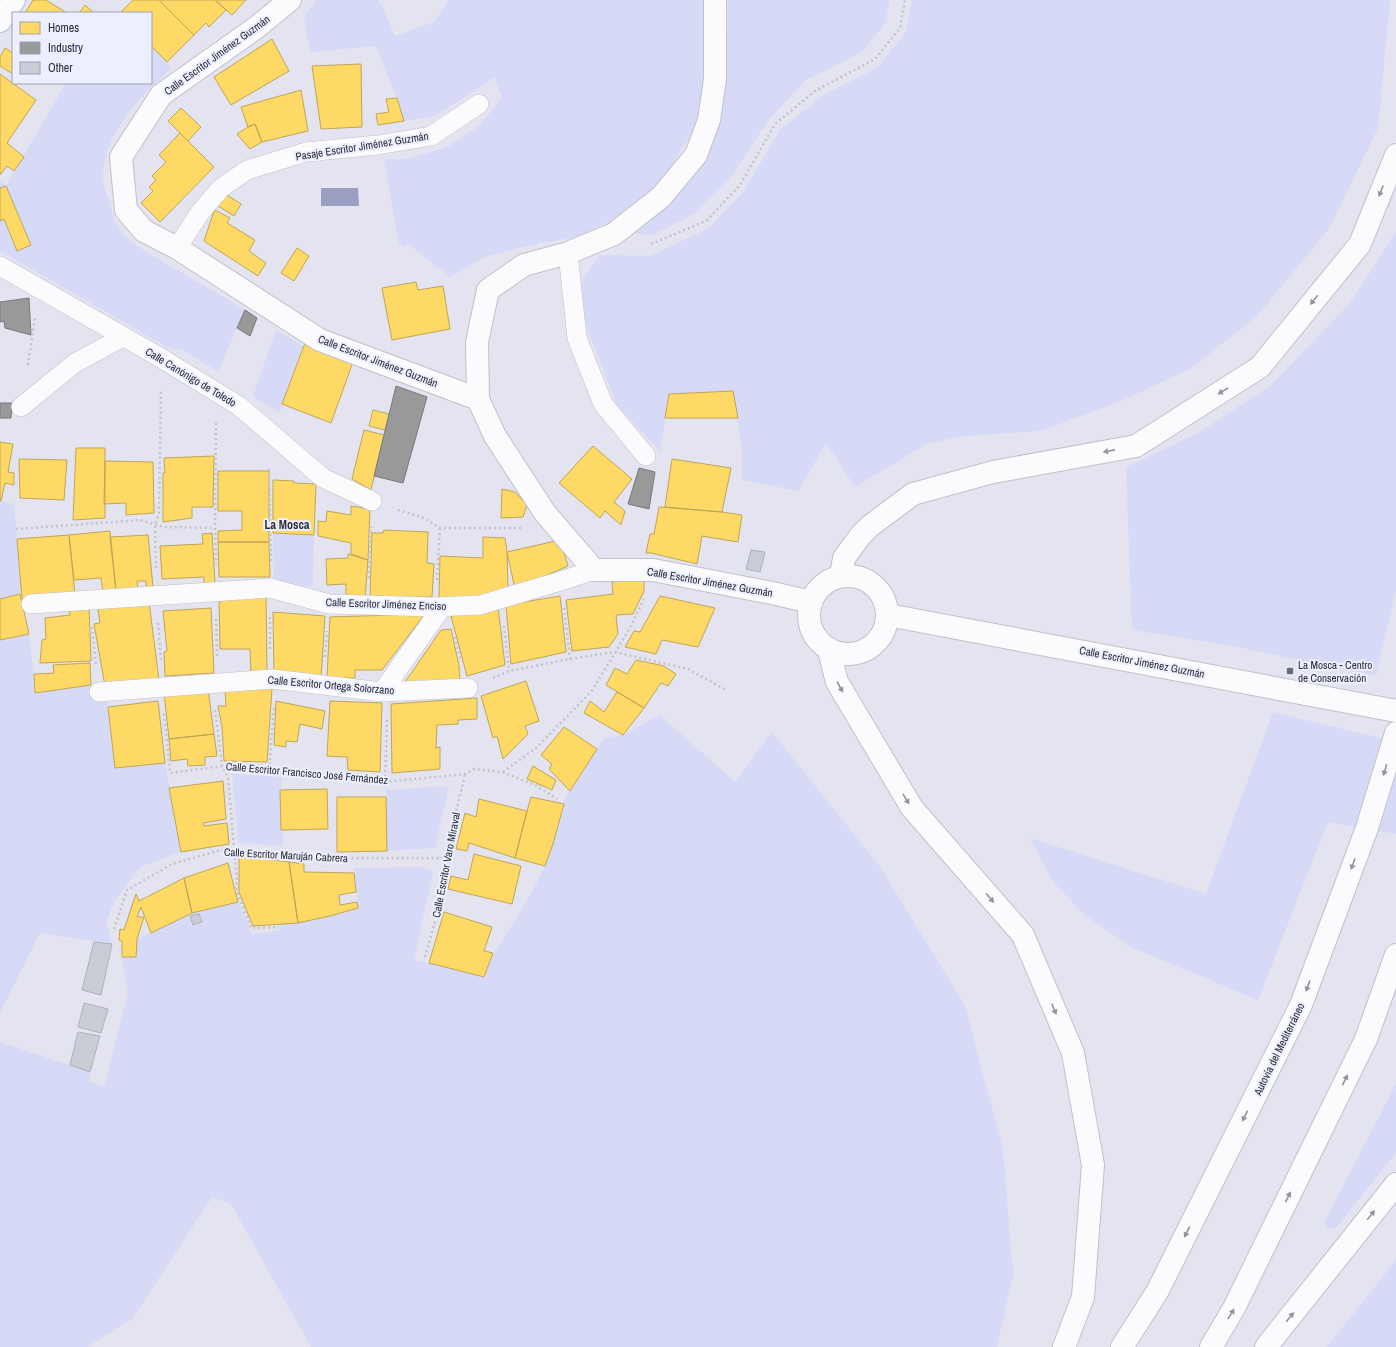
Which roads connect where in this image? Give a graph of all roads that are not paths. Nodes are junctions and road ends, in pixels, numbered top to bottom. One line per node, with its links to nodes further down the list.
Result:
1 (14, 0): 4 (main road)
2 (290, 0): 7 (main road, Calle Escritor Jiménez Guzmán)
3 (715, 0): 8 (main road)
4 (0, 21)
5 (479, 104): 7 (lane, Pasaje Escritor Jiménez Guzmán)
6 (1396, 155): 16 (main road, one-way to 16)
7 (177, 248): 11 (main road, Calle Escritor Jiménez Guzmán)
8 (568, 253): 11 (main road); 13 (lane)
9 (0, 266): 10 (lane, Calle Canónigo de Toledo)
10 (123, 337): 12 (lane); 14 (lane, Calle Canónigo de Toledo)
11 (478, 399): 15 (main road)
12 (21, 407)
13 (646, 456)
14 (372, 501)
15 (594, 570): 17 (main road, Calle Escritor Jiménez Guzmán); 19 (lane, Calle Escritor Jiménez Enciso)
16 (841, 576): 17 (main road); 20 (main road)
17 (811, 602): 21 (main road)
18 (31, 604): 19 (lane, Calle Escritor Jiménez Enciso)
19 (438, 607): 24 (lane)
20 (888, 615): 21 (main road); 25 (main road, Calle Escritor Jiménez Guzmán)
21 (829, 650): 29 (main road, one-way to 29)
22 (468, 688): 24 (lane, Calle Escritor Ortega Solorzano)
23 (99, 692): 24 (lane, Calle Escritor Ortega Solorzano)
24 (382, 692)
25 (1396, 711)
26 (1396, 733): 30 (main road, Autovía del Mediterráneo, one-way to 30)
27 (1396, 955): 31 (main road, one-way to 27)
28 (1396, 1184): 32 (main road, one-way to 28)
29 (1064, 1347)
30 (1122, 1347)
31 (1211, 1347)
32 (1266, 1347)

